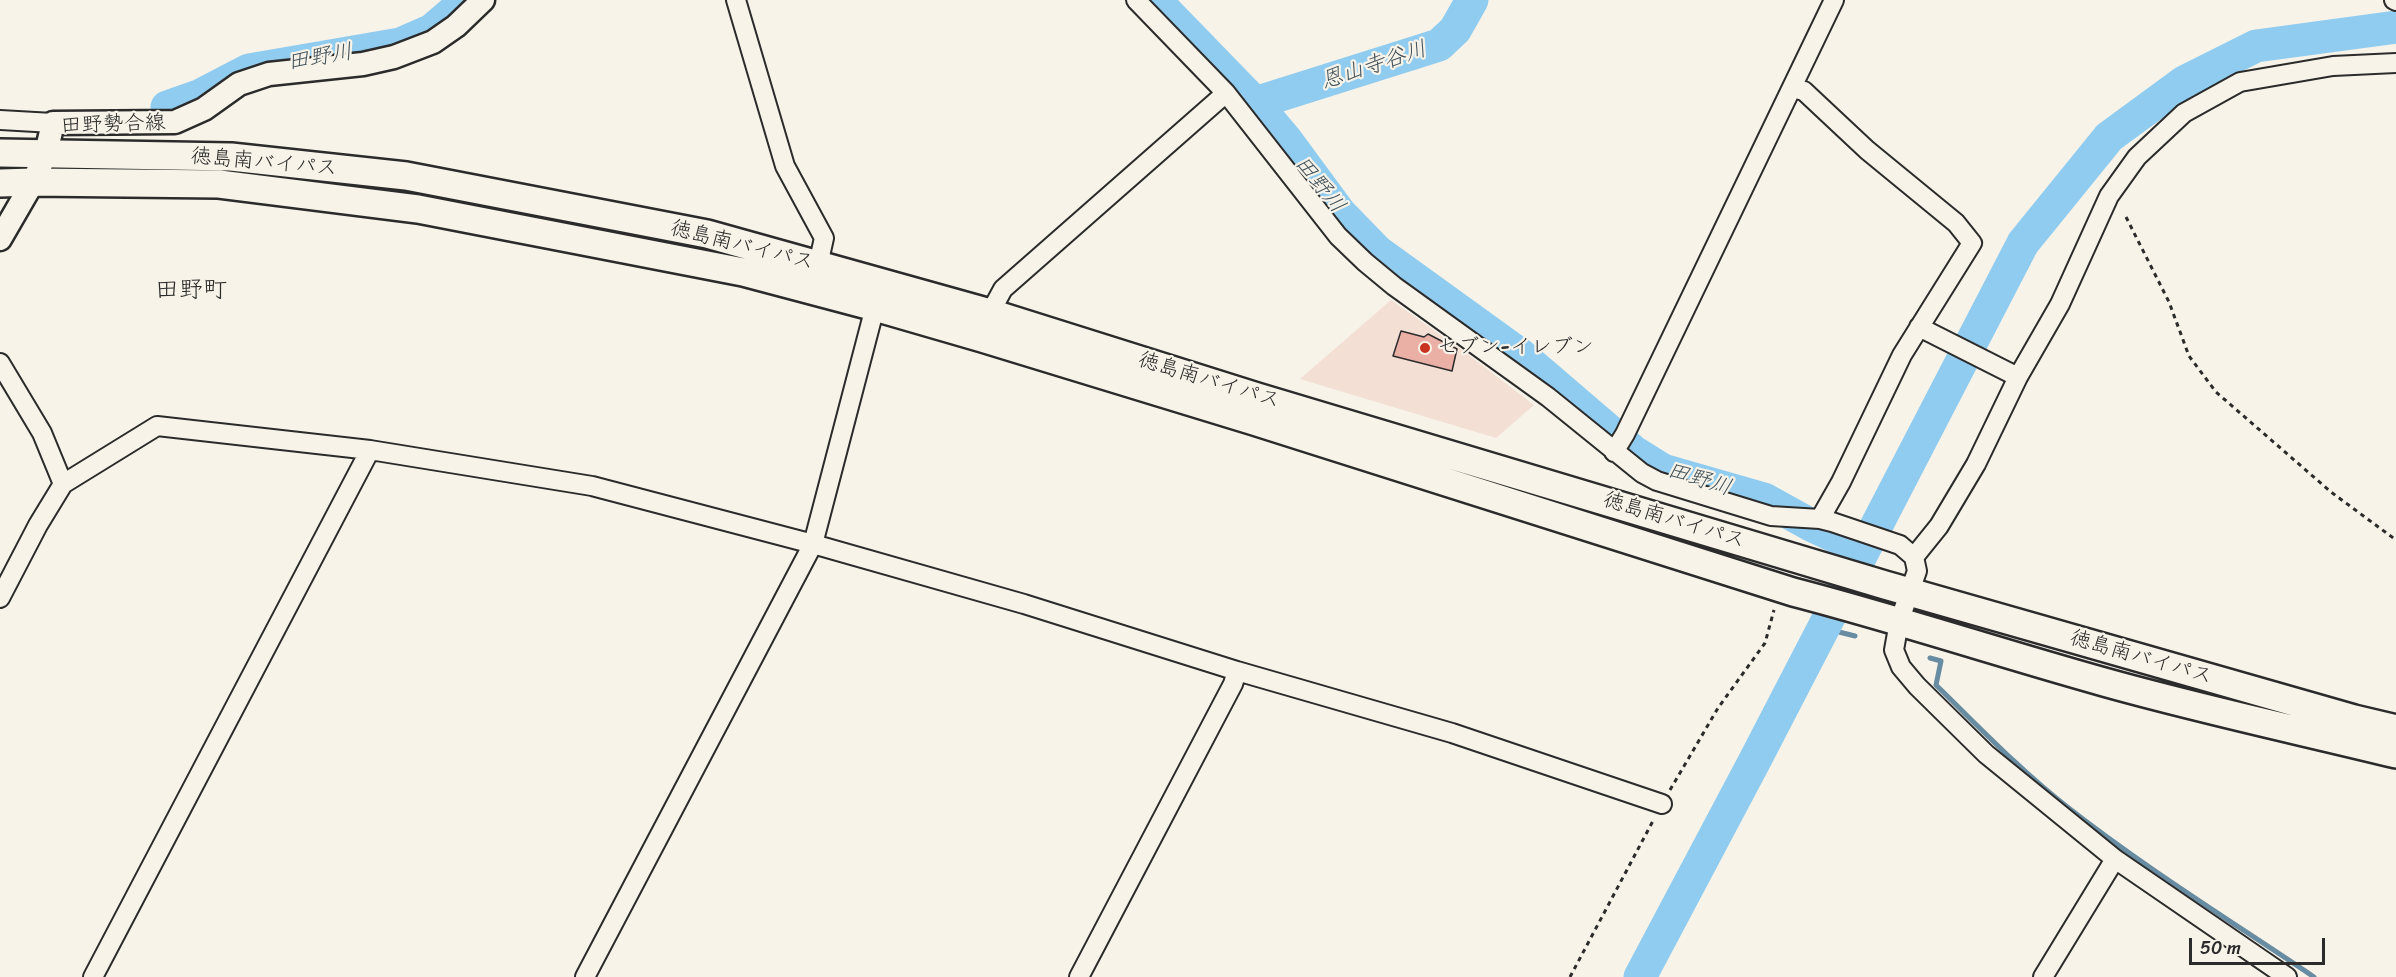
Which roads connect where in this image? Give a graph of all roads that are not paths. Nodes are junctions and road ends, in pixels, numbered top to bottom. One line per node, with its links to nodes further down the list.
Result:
1 (483, 0): 9 (main road, 田野勢合線)
2 (736, 0): 15 (street)
3 (1136, 0): 7 (street)
4 (1834, 0): 6 (street)
5 (2396, 63): 20 (street)
6 (1793, 88): 18 (street); 21 (street)
7 (1226, 93): 17 (street); 21 (street)
8 (0, 120): 9 (street)
9 (53, 123): 11 (main road, 田野勢合線)
10 (0, 153): 11 (highway, 徳島南バイパス)
11 (46, 153): 12 (main road, 田野勢合線); 15 (highway, 徳島南バイパス)
12 (33, 182): 13 (highway, 徳島南バイパス); 14 (main road, 田野勢合線); 16 (highway, 徳島南バイパス)
13 (0, 183)
14 (0, 239)
15 (818, 265): 17 (highway, 徳島南バイパス)
16 (876, 307): 25 (street); 29 (highway, 徳島南バイパス)
17 (990, 313): 27 (highway, 徳島南バイパス)
18 (1926, 330): 20 (street); 24 (street)
19 (0, 363): 23 (street)
20 (2012, 374): 26 (street)
21 (1619, 444): 24 (street)
22 (370, 450): 23 (street); 25 (street); 35 (street)
23 (63, 484): 28 (street)
24 (1826, 520): 26 (street)
25 (813, 544): 30 (street); 36 (street)
26 (1914, 557): 27 (street)
27 (1897, 588): 29 (street); 31 (highway, 徳島南バイパス)
28 (0, 598)
29 (1887, 618): 32 (highway, 徳島南バイパス); 34 (street)
30 (1238, 671): 33 (street); 37 (street)
31 (2396, 729)
32 (2396, 754)
33 (1662, 804)
34 (2115, 859): 38 (street); 39 (street)
35 (93, 977)
36 (585, 977)
37 (1079, 977)
38 (2043, 977)
39 (2287, 977)

